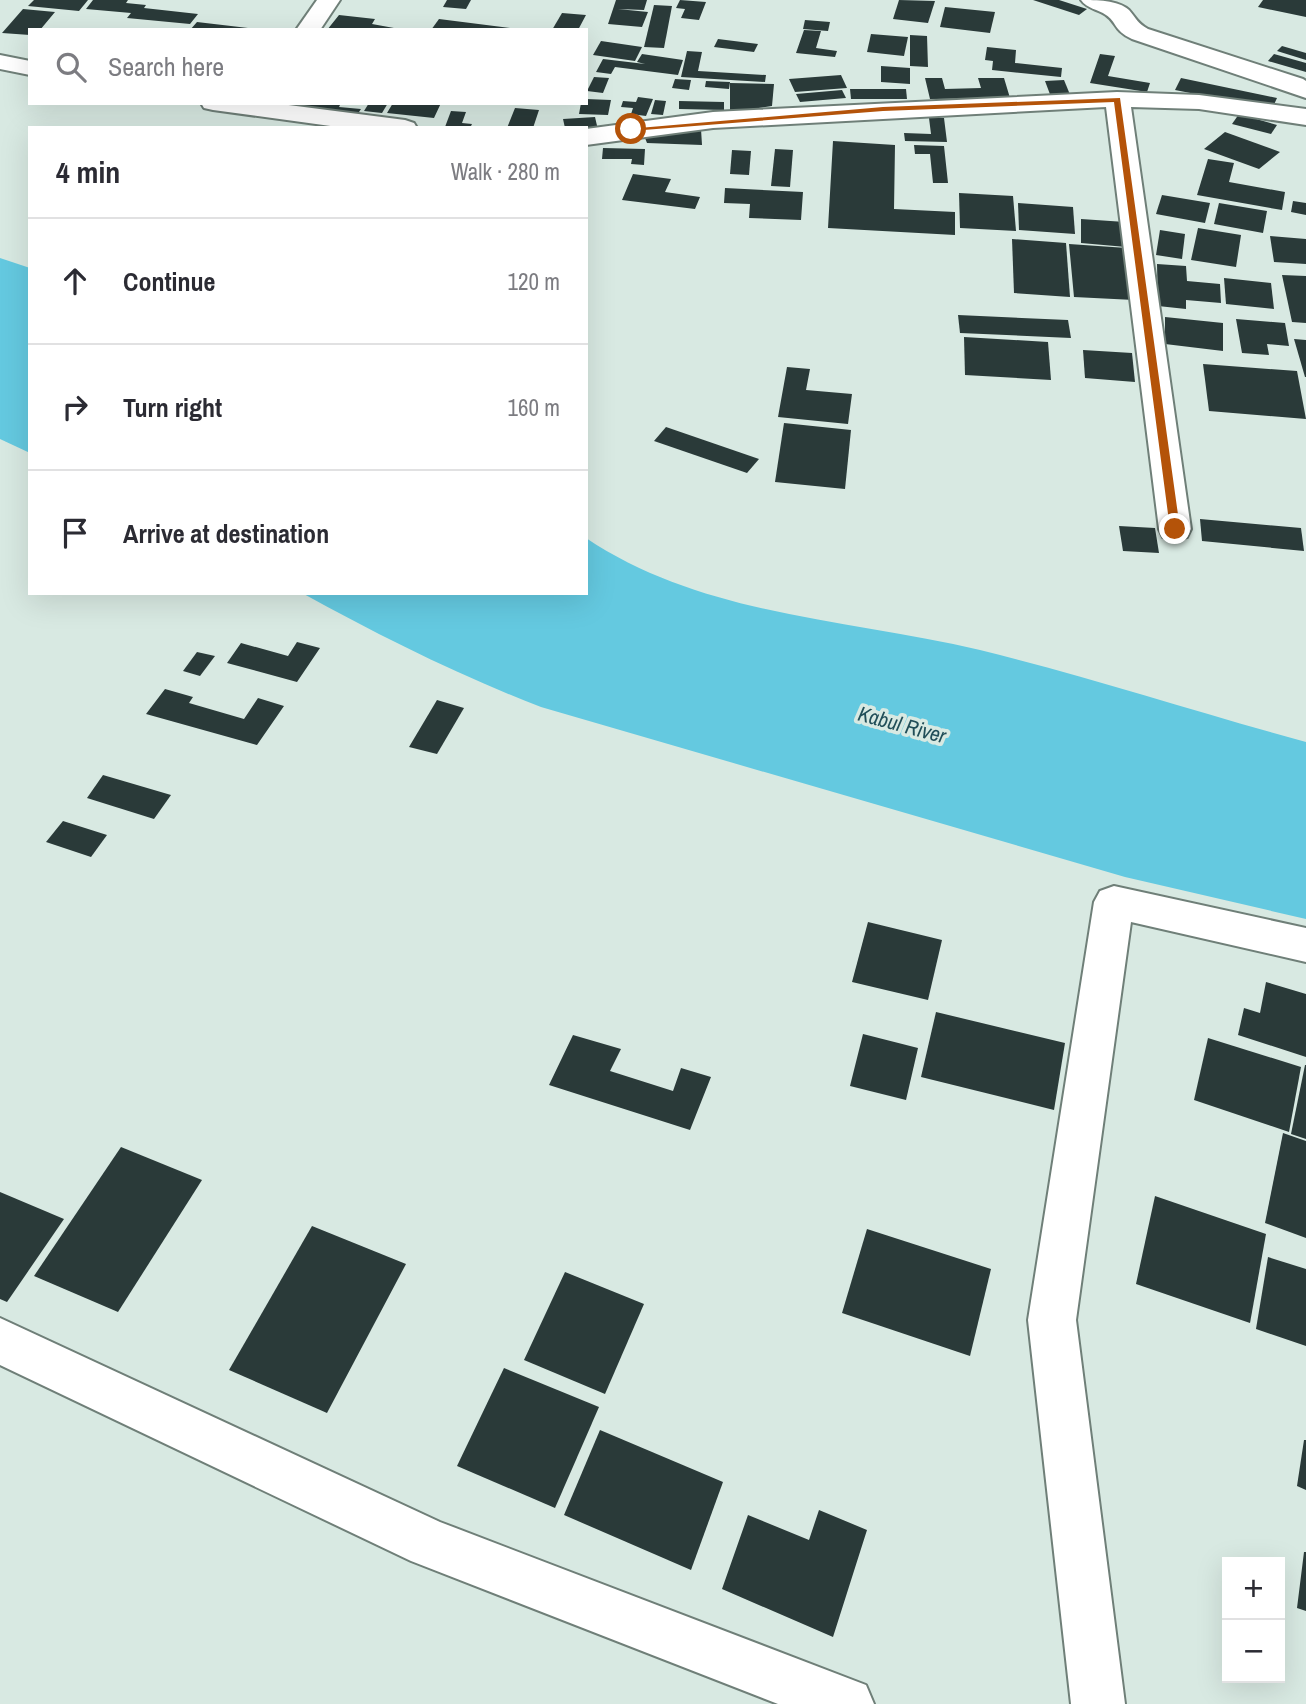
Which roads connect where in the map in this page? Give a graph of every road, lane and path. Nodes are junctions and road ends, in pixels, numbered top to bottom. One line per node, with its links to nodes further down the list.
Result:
1 (329, 0): 3 (street)
2 (1092, 0): 6 (street)
3 (309, 28)
4 (0, 62): 5 (street)
5 (28, 68)
6 (1306, 91)
7 (1117, 99): 10 (street); 12 (street); 13 (street)
8 (234, 105): 9 (street)
9 (253, 107): 11 (street)
10 (1306, 117)
11 (391, 126)
12 (588, 137)
13 (1175, 529)
14 (1306, 945): 17 (street)
15 (0, 1341): 16 (street)
16 (847, 1704)
17 (1098, 1704)

